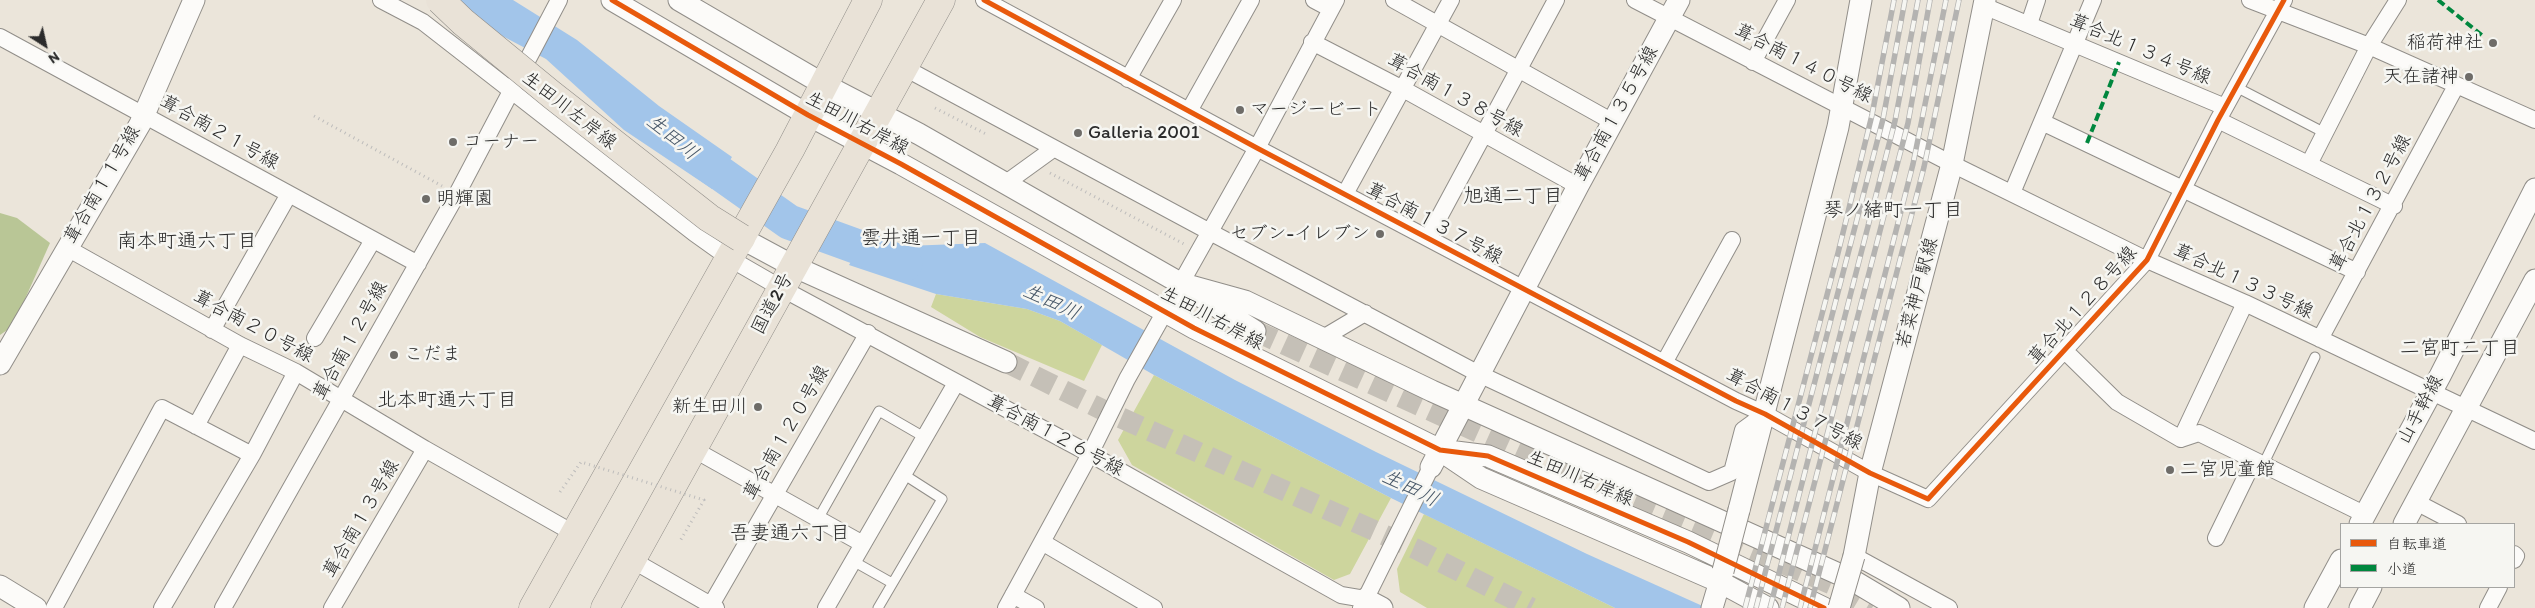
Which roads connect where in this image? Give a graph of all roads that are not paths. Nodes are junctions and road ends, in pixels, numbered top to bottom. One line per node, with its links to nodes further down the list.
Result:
1 (194, 0): 45 (street, 葺合南１１号線)
2 (382, 0): 41 (street, 生田川左岸線)
3 (440, 0): 71 (highway, bridge)
4 (612, 0): 47 (street, 生田川右岸線)
5 (679, 0): 37 (street, 生田川右岸線)
6 (868, 0): 37 (highway)
7 (941, 0): 34 (highway, 国道2号)
8 (984, 0): 36 (street, 葺合南１３７号線)
9 (1173, 0): 36 (street)
10 (1251, 0): 43 (street)
11 (1314, 0): 24 (street)
12 (1394, 0): 27 (street)
13 (1452, 0): 27 (street)
14 (1556, 0): 35 (street)
15 (1636, 0): 26 (street, 葺合南１４０号線)
16 (1787, 0): 33 (street)
17 (1861, 0): 42 (street)
18 (2037, 0): 28 (street)
19 (2093, 0): 31 (street)
20 (2250, 0): 25 (street)
21 (2398, 0): 32 (street)
22 (557, 3): 41 (street, 葺合南１２号線)
23 (1984, 3): 28 (street, 葺合北１３４号線); 56 (street, 若菜神戸駅線)
24 (1334, 5): 30 (street)
25 (2280, 6): 32 (street); 39 (street, 葺合北１２８号線)
26 (1674, 9): 33 (street, 葺合南１４０号線); 49 (street, 葺合南１３５号線)
27 (1438, 24): 35 (street); 40 (street)
28 (2028, 24): 31 (street, 葺合北１３４号線)
29 (0, 37): 45 (street, 葺合南２１号線)
30 (1312, 42): 40 (street, 葺合南１３８号線); 54 (street)
31 (2074, 44): 46 (street, 葺合北１３４号線); 50 (street)
32 (2369, 46): 38 (street); 52 (street)
33 (1753, 62): 42 (street, 葺合南１４０号線)
34 (903, 66): 44 (highway, 国道2号); 55 (street)
35 (1520, 69): 49 (street); 51 (street)
36 (1128, 79): 43 (street, 葺合南１３７号線)
37 (823, 84): 44 (street, 生田川右岸線); 47 (highway)
38 (2456, 86): 48 (street); 65 (street, 葺合北１３２号線)
39 (2236, 87): 46 (street, 葺合北１２８号線); 52 (lane)
40 (1403, 89): 51 (street, 葺合南１３８号線); 64 (street)
41 (511, 92): 71 (street, 生田川左岸線); 73 (street, 葺合南１２号線)
42 (1842, 106): 56 (street, 葺合南１４０号線); 101 (street)
43 (1189, 111): 54 (street, 葺合南１３７号線)
44 (878, 113): 53 (highway, 国道2号); 58 (street, 生田川右岸線)
45 (144, 114): 63 (street, 葺合南２１号線); 70 (street, 葺合南１１号線)
46 (2221, 114): 57 (street, 葺合北１３４号線); 61 (street, 葺合北１２８号線)
47 (808, 115): 53 (street, 生田川右岸線); 71 (highway)
48 (2535, 120)
49 (1613, 122): 59 (street, 葺合南１３５号線)
50 (2042, 122): 61 (street); 62 (street)
51 (1486, 134): 59 (street, 葺合南１３８号線); 67 (street)
52 (2325, 134): 57 (street)
53 (862, 144): 75 (highway, 国道2号); 81 (street, 生田川右岸線)
54 (1257, 148): 64 (street, 葺合南１３７号線); 66 (street)
55 (1053, 149): 58 (street); 66 (street)
56 (1952, 164): 62 (street, 葺合北１３３号線); 113 (street, 若菜神戸駅線)
57 (2309, 164): 65 (street, 葺合北１３４号線)
58 (1006, 183): 77 (street, 生田川右岸線)
59 (1578, 186): 78 (street, 葺合南１３５号線)
60 (2535, 189): 97 (street, 山手幹線)
61 (2183, 190): 72 (street, 葺合北１２８号線); 74 (street)
62 (2012, 193): 72 (street, 葺合北１３３号線)
63 (289, 194): 68 (street, 葺合南２１号線); 82 (street)
64 (1345, 194): 67 (street, 葺合南１３７号線)
65 (2394, 206): 74 (street, 葺合北１３２号線)
66 (1210, 232): 77 (street); 80 (street)
67 (1428, 238): 78 (street, 葺合南１３７号線)
68 (373, 240): 73 (street, 葺合南２１号線); 85 (street)
69 (1732, 240): 92 (street)
70 (67, 248): 82 (street, 葺合南２０号線); 93 (street, 葺合南１１号線)
71 (735, 248): 75 (street); 120 (highway)
72 (2147, 260): 79 (street, 葺合北１３３号線); 89 (street, 葺合北１２８号線)
73 (418, 264): 98 (street, 葺合南１２号線)
74 (2357, 272): 87 (street, 葺合北１３２号線)
75 (787, 277): 84 (street, 葺合南１２６号線); 91 (street); 106 (highway, 国道2号)
76 (2535, 280): 100 (street, 山手幹線)
77 (1180, 283): 81 (street); 83 (street); 86 (street, 生田川右岸線)
78 (1525, 288): 92 (street, 葺合南１３７号線); 95 (street, 葺合南１３５号線)
79 (2245, 303): 87 (street, 葺合北１３３号線); 104 (street)
80 (1365, 313): 86 (street); 95 (street)
81 (1161, 318): 108 (street); 110 (street, 生田川右岸線)
82 (212, 330): 88 (street, 葺合南２０号線)
83 (1254, 331)
84 (868, 333): 96 (street, 葺合南１２６号線); 114 (street, 葺合南１２０号線)
85 (315, 338)
86 (1323, 338): 99 (street, 生田川右岸線)
87 (2320, 339): 97 (street, 葺合北１３３号線)
88 (240, 345): 94 (street, 葺合南２０号線); 102 (street)
89 (2064, 350): 104 (street); 113 (street, 葺合北１２８号線)
90 (2314, 357): 111 (lane)
91 (1006, 362)
92 (1664, 363): 101 (street, 葺合南１３７号線)
93 (0, 364)
94 (296, 372): 98 (street, 葺合南２０号線); 109 (street)
95 (1479, 374): 99 (street, 葺合南１３５号線); 101 (street)
96 (956, 383): 103 (street); 108 (street, 葺合南１２６号線)
97 (2431, 392): 100 (street, 葺合北１３３号線); 117 (street, 山手幹線)
98 (342, 398): 107 (street, 葺合南２０号線); 139 (street, 葺合南１２号線)
99 (1463, 405): 110 (street, 葺合南１３５号線); 150 (street, 生田川右岸線)
100 (2465, 409): 105 (street, 葺合北１３３号線); 115 (street, 山手幹線)
101 (1765, 414): 113 (street, 葺合南１３７号線); 132 (street, bridge)
102 (196, 426): 109 (street); 137 (street)
103 (924, 437): 112 (street); 116 (lane)
104 (2181, 439): 111 (street)
105 (2535, 441)
106 (693, 449): 114 (street); 125 (highway, 国道2号)
107 (426, 450): 120 (street, 葺合南２０号線); 140 (street, 葺合南１３号線)
108 (1090, 454): 122 (street); 134 (street, 葺合南１２６号線)
109 (252, 455): 138 (street)
110 (1435, 458): 132 (street); 134 (street); 148 (street, 生田川右岸線)
111 (2259, 462): 117 (street); 121 (street)
112 (903, 474): 123 (street); 128 (lane)
113 (1870, 474): 124 (street, 若菜神戸駅線)
114 (774, 494): 116 (street); 135 (street, 葺合南１２０号線)
115 (2416, 502): 118 (street, 山手幹線); 119 (street)
116 (818, 519): 123 (street)
117 (2363, 520)
118 (2405, 523)
119 (2456, 523)
120 (575, 534): 141 (highway)
121 (2216, 538)
122 (1042, 542): 133 (street); 146 (street)
123 (863, 544): 126 (street)
124 (1854, 556): 149 (street, 若菜神戸駅線, bridge); 151 (street)
125 (632, 560): 135 (street); 142 (highway, 国道2号)
126 (853, 561): 128 (lane); 143 (street)
127 (2340, 562): 152 (street)
128 (892, 583): 144 (lane)
129 (0, 586): 136 (street)
130 (2370, 588): 153 (street)
131 (2498, 588): 154 (street)
132 (1717, 590): 147 (street)
133 (1010, 602): 145 (street)
134 (1369, 605)
135 (714, 606)
136 (36, 608)
137 (54, 608)
138 (162, 608)
139 (223, 608)
140 (332, 608)
141 (533, 608)
142 (605, 608)
143 (826, 608)
144 (878, 608)
145 (1036, 608)
146 (1154, 608)
147 (1768, 608)
148 (1824, 608)
149 (1838, 608)
150 (1899, 608)
151 (1950, 608)
152 (2315, 608)
153 (2360, 608)
154 (2488, 608)

